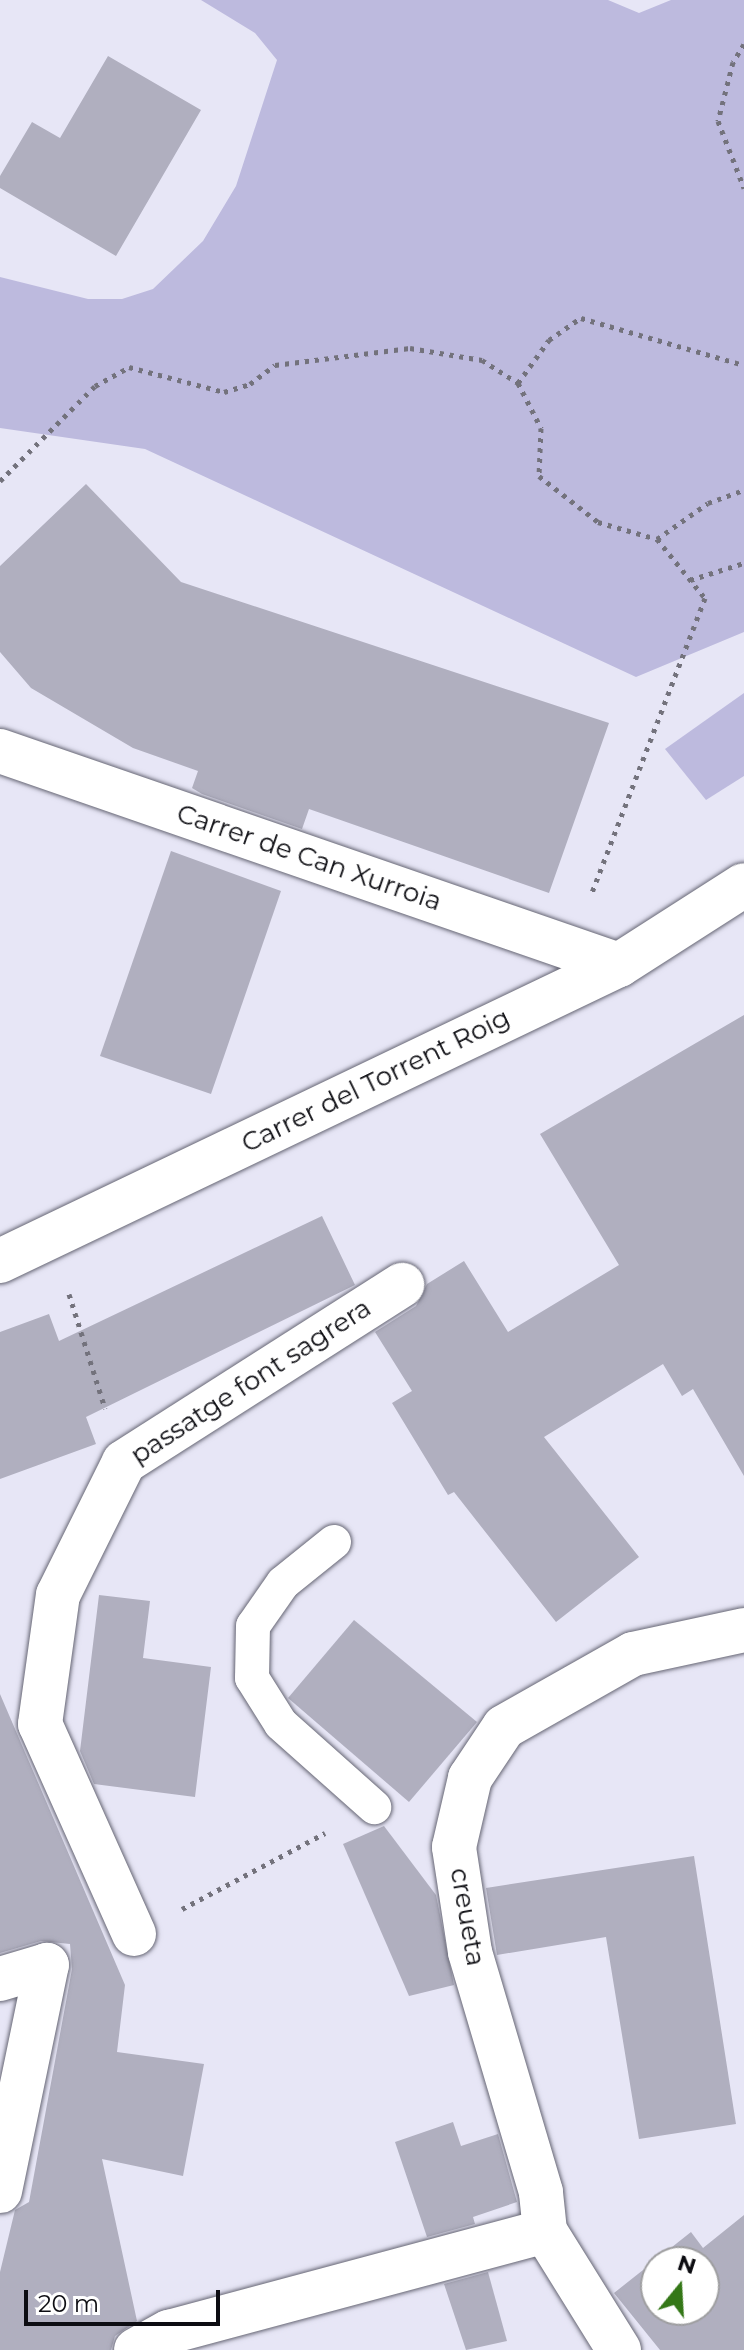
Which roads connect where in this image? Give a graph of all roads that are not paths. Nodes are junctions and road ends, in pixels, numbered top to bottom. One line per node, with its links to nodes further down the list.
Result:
1 (7, 744): 3 (street, Carrer de Can Xurroia)
2 (744, 885): 3 (street, Carrer del Torrent Roig)
3 (619, 965): 4 (street, Carrer del Torrent Roig)
4 (0, 1261)
5 (402, 1285): 9 (street, passatge font sagrera)
6 (334, 1542): 8 (lane)
7 (744, 1630): 12 (street, creueta)
8 (374, 1807)
9 (134, 1934)
10 (0, 1979): 11 (street)
11 (0, 2191)
12 (545, 2231): 13 (street); 14 (street, creueta)
13 (136, 2350)
14 (619, 2350)

